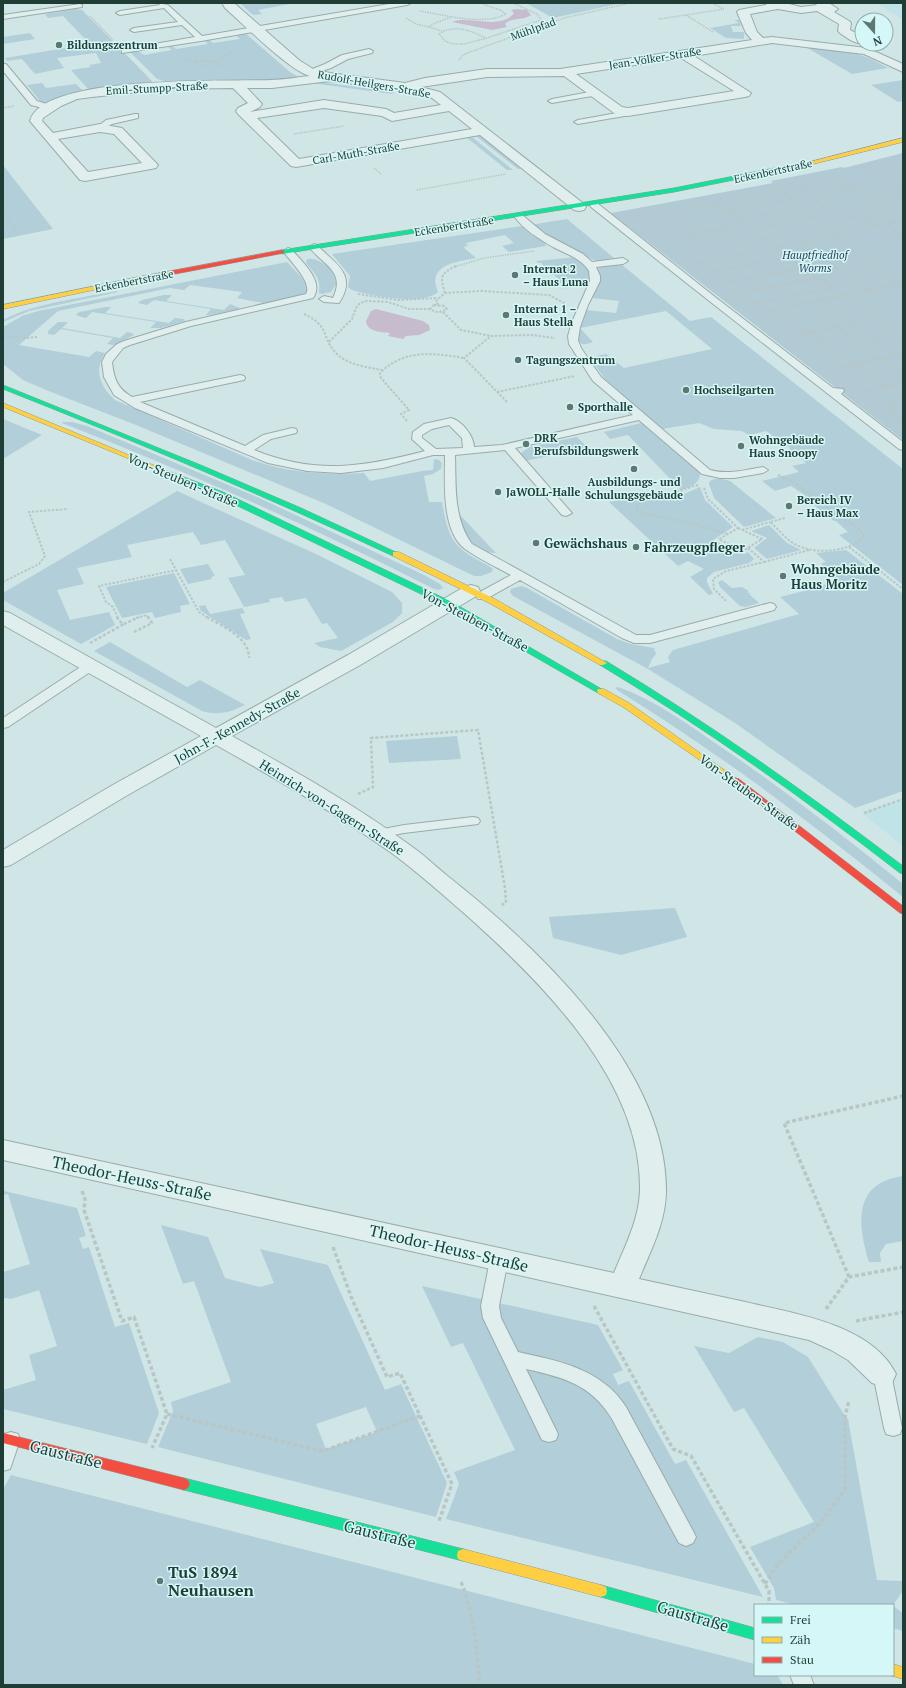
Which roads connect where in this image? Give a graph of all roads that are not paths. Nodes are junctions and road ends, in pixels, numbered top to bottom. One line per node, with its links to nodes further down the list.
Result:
1 (228, 3): 12 (street, Rudolf-Heilgers-Straße)
2 (407, 3): 4 (lane)
3 (799, 3): 6 (street)
4 (390, 4): 12 (lane)
5 (164, 5): 9 (lane); 11 (lane)
6 (780, 5): 8 (street); 18 (street)
7 (80, 6): 10 (lane)
8 (818, 6): 15 (street)
9 (120, 13)
10 (3, 17)
11 (183, 22): 13 (lane); 16 (lane)
12 (256, 29): 16 (lane); 26 (street, Rudolf-Heilgers-Straße)
13 (134, 30)
14 (802, 32): 17 (street)
15 (854, 38)
16 (201, 39): 20 (lane)
17 (791, 41): 18 (street, Jean-Völker-Straße); 19 (street, Jean-Völker-Straße)
18 (759, 42): 23 (street, Jean-Völker-Straße)
19 (854, 44)
20 (125, 51)
21 (369, 52): 26 (lane)
22 (877, 52): 25 (street, Jean-Völker-Straße)
23 (683, 54): 27 (street, Jean-Völker-Straße); 35 (street)
24 (3, 66): 34 (lane)
25 (903, 68)
26 (309, 72): 28 (street, Rudolf-Heilgers-Straße)
27 (566, 72): 30 (street, Jean-Völker-Straße); 31 (street)
28 (330, 77): 29 (street, Emil-Stumpp-Straße); 30 (street, Rudolf-Heilgers-Straße)
29 (237, 85): 34 (street, Emil-Stumpp-Straße); 37 (street)
30 (404, 87): 33 (street, Rudolf-Heilgers-Straße)
31 (595, 93): 32 (lane); 35 (street)
32 (552, 101)
33 (452, 107): 37 (street); 40 (street, Rudolf-Heilgers-Straße)
34 (50, 108): 41 (street, Emil-Stumpp-Straße)
35 (639, 111): 38 (lane)
36 (136, 116): 39 (lane)
37 (247, 116): 40 (street, Carl-Muth-Straße)
38 (578, 122)
39 (100, 128): 41 (street, Emil-Stumpp-Straße); 41 (street, Emil-Stumpp-Straße)
40 (483, 131): 44 (street, Rudolf-Heilgers-Straße)
41 (49, 137)
42 (903, 140): 43 (street, Eckenbertstraße)
43 (594, 205): 44 (street, Eckenbertstraße); 63 (lane)
44 (579, 207): 45 (street, Eckenbertstraße)
45 (518, 216): 46 (street, Eckenbertstraße); 49 (lane)
46 (314, 247): 47 (street, Eckenbertstraße); 50 (lane)
47 (288, 251): 51 (street, Eckenbertstraße); 54 (lane)
48 (623, 261): 49 (lane)
49 (591, 265): 60 (lane)
50 (324, 299)
51 (24, 303): 53 (street, Eckenbertstraße); 55 (street)
52 (252, 306): 54 (lane)
53 (3, 307)
54 (263, 308): 58 (lane)
55 (3, 311)
56 (240, 378): 58 (lane)
57 (4, 387): 71 (street, Von-Steuben-Straße)
58 (130, 401): 64 (lane)
59 (3, 404): 72 (street, Von-Steuben-Straße)
60 (640, 417): 62 (lane); 68 (lane)
61 (292, 431): 64 (lane)
62 (508, 447): 66 (lane); 69 (lane)
63 (903, 447)
64 (245, 451): 67 (lane)
65 (450, 451): 66 (lane); 67 (lane); 70 (lane)
66 (468, 451): 67 (lane)
67 (434, 452)
68 (763, 470)
69 (566, 513)
70 (518, 576): 71 (lane); 73 (lane)
71 (476, 593): 72 (street, John-F.-Kennedy-Straße); 81 (street, Von-Steuben-Straße)
72 (449, 604): 77 (street, John-F.-Kennedy-Straße); 82 (street, Von-Steuben-Straße)
73 (770, 607)
74 (3, 617): 75 (street, Heinrich-von-Gagern-Straße)
75 (89, 667): 76 (lane); 77 (street, Heinrich-von-Gagern-Straße)
76 (3, 724)
77 (216, 737): 79 (street, Heinrich-von-Gagern-Straße); 80 (street, John-F.-Kennedy-Straße)
78 (473, 821): 79 (lane)
79 (378, 834): 85 (street, Heinrich-von-Gagern-Straße)
80 (3, 860)
81 (903, 871)
82 (903, 910)
83 (3, 1150): 84 (street, Theodor-Heuss-Straße)
84 (499, 1260): 85 (street, Theodor-Heuss-Straße); 86 (lane)
85 (622, 1286): 87 (street, Theodor-Heuss-Straße)
86 (511, 1358): 89 (lane); 92 (lane)
87 (882, 1374): 88 (lane)
88 (893, 1428)
89 (549, 1434)
90 (7, 1439): 91 (lane); 93 (street, Gaustraße)
91 (3, 1463)
92 (686, 1537)
93 (754, 1634)

